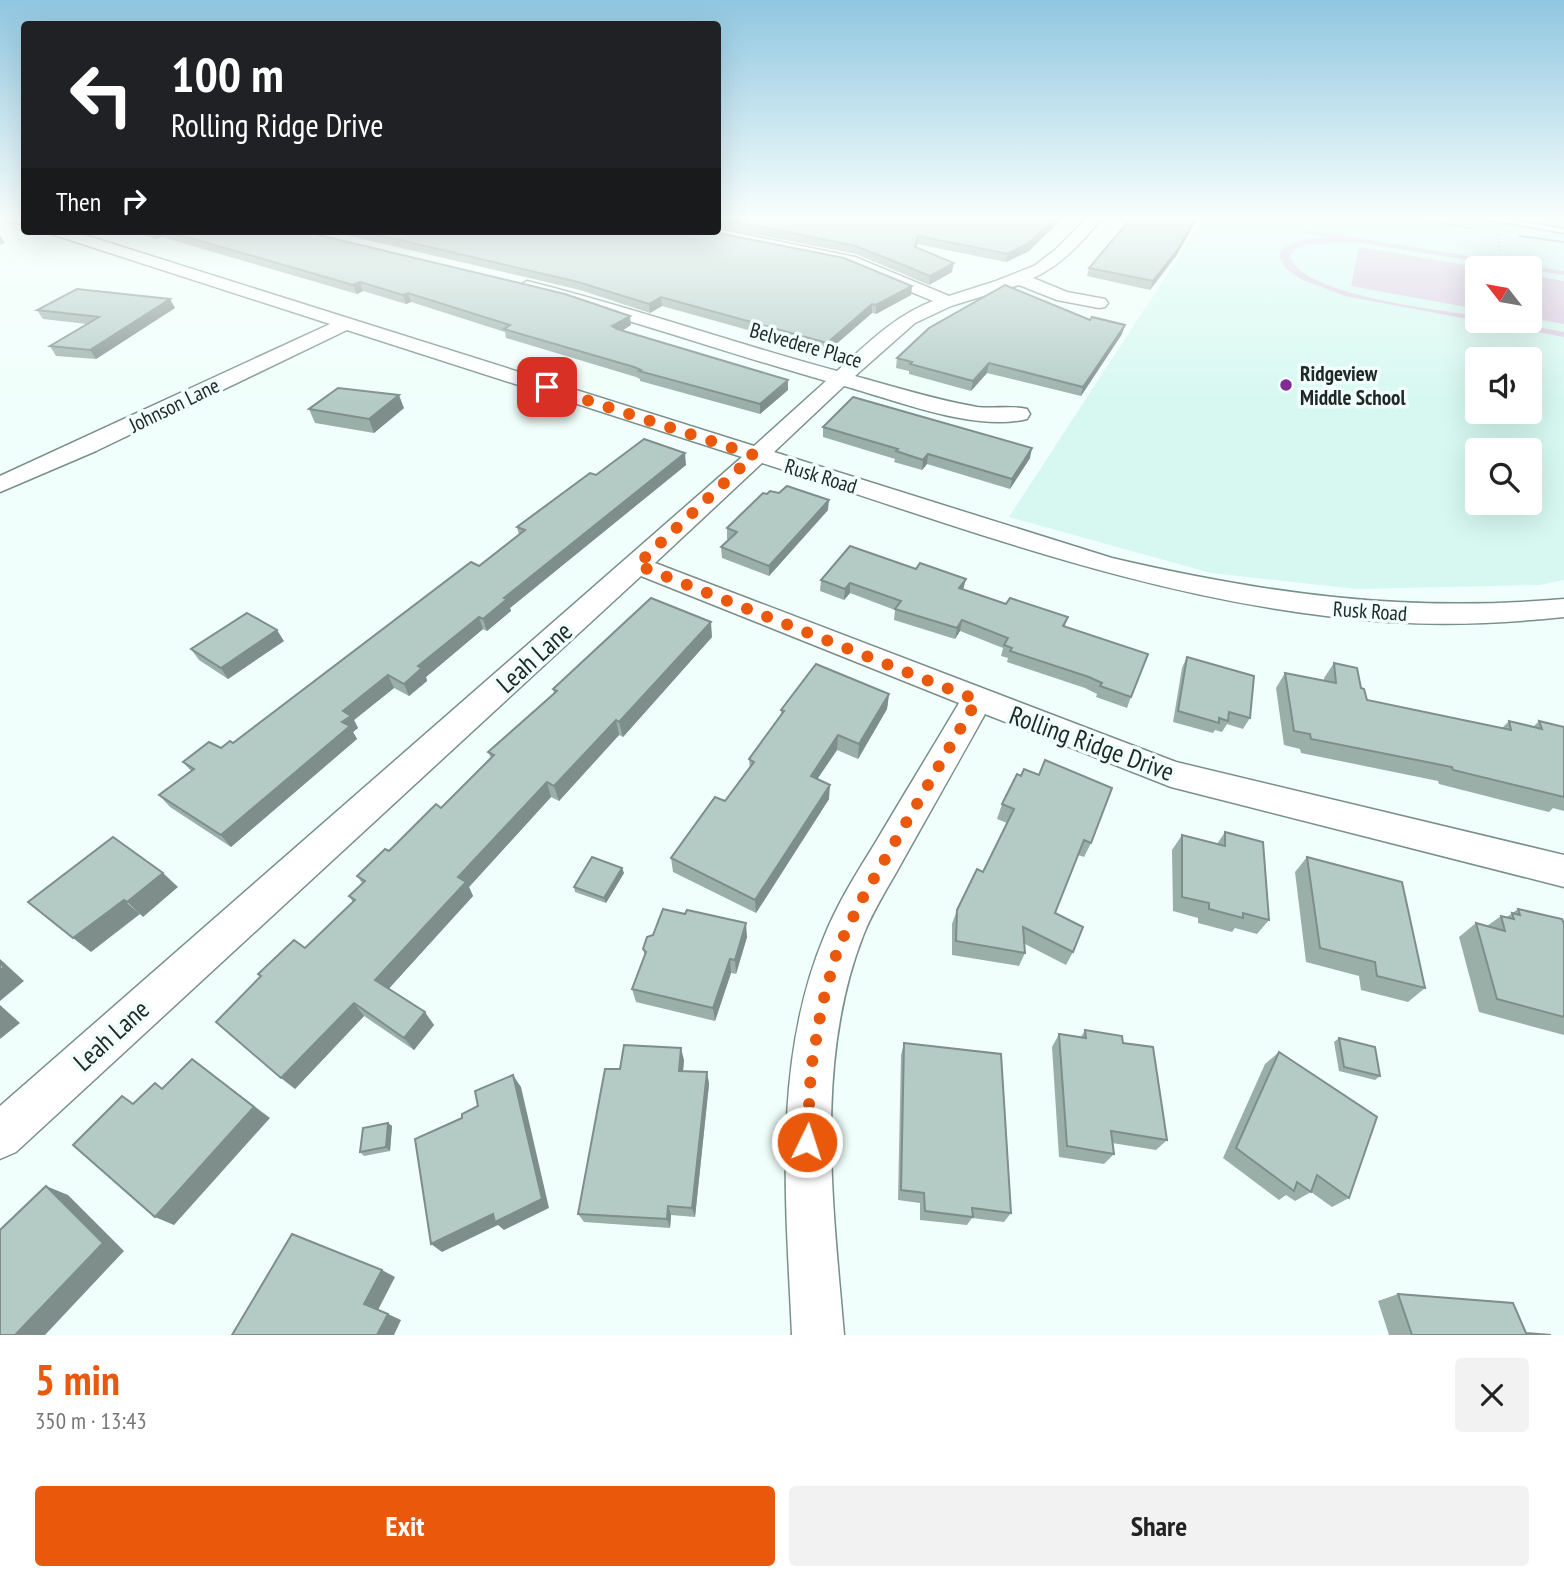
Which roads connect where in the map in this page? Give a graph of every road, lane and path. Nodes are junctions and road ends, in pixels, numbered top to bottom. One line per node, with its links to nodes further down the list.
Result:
1 (206, 278): 8 (street, Rusk Road)
2 (893, 278): 6 (street)
3 (1016, 278): 6 (street, Leah Lane)
4 (1017, 278): 7 (street)
5 (512, 282): 9 (street, Belvedere Place)
6 (945, 300): 9 (street, Leah Lane)
7 (1098, 303)
8 (347, 323): 11 (street, Rusk Road); 12 (street, Johnson Lane)
9 (839, 378): 10 (street, Belvedere Place); 11 (street, Leah Lane)
10 (1019, 414)
11 (754, 455): 13 (street, Leah Lane); 14 (street, Rusk Road)
12 (0, 485)
13 (637, 565): 15 (street, Rolling Ridge Drive); 17 (street, Leah Lane)
14 (1564, 608)
15 (977, 700): 16 (street, Rolling Ridge Drive); 18 (street)
16 (1564, 871)
17 (0, 1136)
18 (818, 1335)

